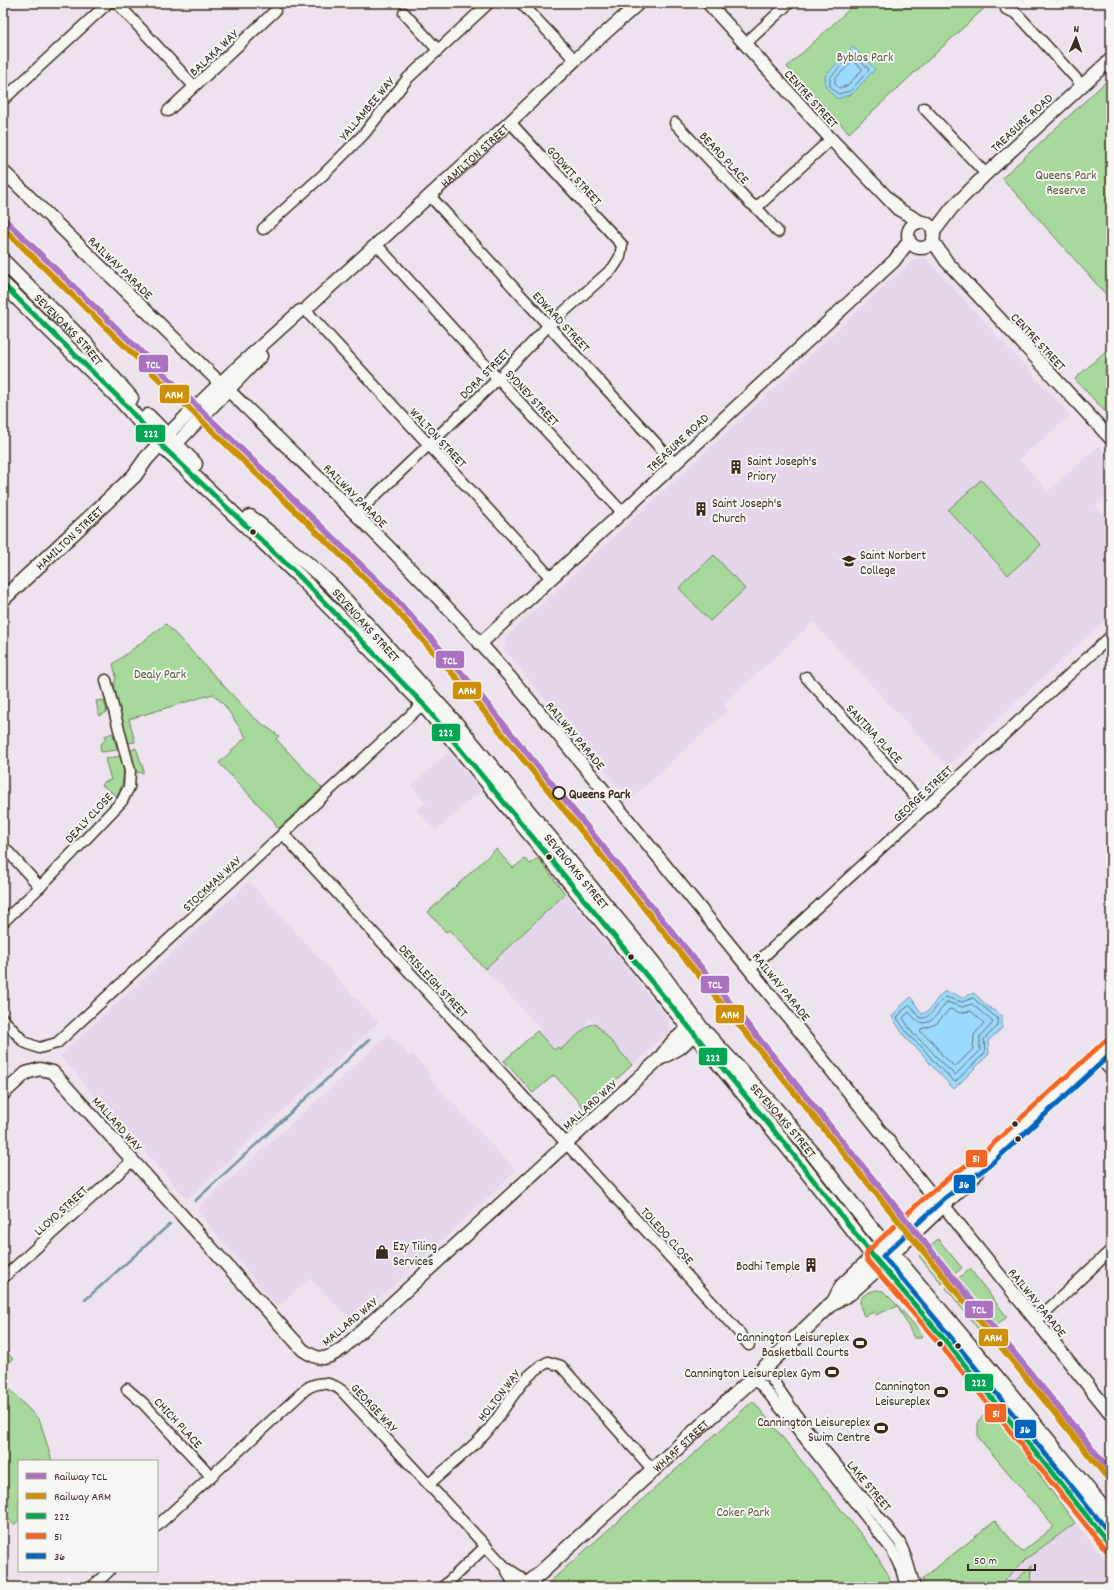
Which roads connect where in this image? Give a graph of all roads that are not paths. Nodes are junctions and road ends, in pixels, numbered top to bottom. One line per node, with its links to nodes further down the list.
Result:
1 (108, 3): 17 (street)
2 (117, 3): 16 (street)
3 (489, 3): 12 (street, YALLAMBEE WAY)
4 (521, 3): 14 (street)
5 (639, 3): 14 (street, HAMILTON STREET)
6 (708, 3): 11 (street, CENTRE STREET)
7 (789, 3): 11 (street)
8 (1006, 9): 15 (street)
9 (275, 12): 16 (street, BALAKA WAY)
10 (404, 14): 12 (street)
11 (745, 44): 22 (street, CENTRE STREET)
12 (438, 50): 27 (street, YALLAMBEE WAY)
13 (1111, 59): 15 (street, TREASURE ROAD)
14 (575, 60): 20 (street, HAMILTON STREET)
15 (1082, 85): 24 (street, TREASURE ROAD)
16 (194, 86): 19 (street, BALAKA WAY)
17 (3, 100)
18 (924, 108): 24 (street)
19 (168, 111)
20 (510, 122): 25 (street, HAMILTON STREET); 31 (street, GODWIT STREET)
21 (675, 123): 26 (street, BEARD PLACE)
22 (831, 139): 26 (street); 29 (street, CENTRE STREET)
23 (3, 171): 37 (street, RAILWAY PARADE)
24 (986, 174): 29 (street, TREASURE ROAD)
25 (430, 196): 30 (street, HAMILTON STREET); 35 (street, EDWARD STREET)
26 (757, 207): 28 (street, BEARD PLACE)
27 (263, 229)
28 (778, 232)
29 (922, 236): 38 (street, CENTRE STREET); 41 (street, TREASURE ROAD)
30 (377, 244): 34 (street, HAMILTON STREET); 36 (street, SYDNEY STREET)
31 (622, 245): 35 (street, DORA STREET)
32 (3, 261): 39 (main road, SEVENOAKS STREET)
33 (3, 284): 39 (main road, SEVENOAKS STREET)
34 (305, 311): 37 (street, HAMILTON STREET); 40 (street, WALTON STREET)
35 (548, 326): 36 (street, DORA STREET); 41 (street, EDWARD STREET)
36 (498, 378): 40 (street, DORA STREET); 42 (street, SYDNEY STREET)
37 (224, 386): 39 (street, HAMILTON STREET); 43 (street, RAILWAY PARADE)
38 (1111, 439)
39 (168, 444): 45 (main road, HAMILTON STREET); 50 (main road, SEVENOAKS STREET)
40 (429, 446): 43 (street, DORA STREET); 44 (street, WALTON STREET)
41 (675, 464): 42 (street, TREASURE ROAD)
42 (622, 512): 44 (street, TREASURE ROAD)
43 (356, 514): 47 (street, RAILWAY PARADE)
44 (551, 578): 47 (street, TREASURE ROAD)
45 (3, 598)
46 (1111, 636): 51 (street, GEORGE STREET)
47 (480, 644): 56 (street, RAILWAY PARADE)
48 (806, 677): 51 (street, SANTINA PLACE)
49 (106, 680): 54 (street, DEALY CLOSE)
50 (427, 700): 52 (street, STOCKMAN WAY); 58 (main road, SEVENOAKS STREET)
51 (926, 807): 56 (street, GEORGE STREET)
52 (283, 834): 57 (street, STOCKMAN WAY); 63 (street, DERISLEIGH STREET)
53 (3, 846): 54 (street)
54 (40, 888): 55 (street, DEALY CLOSE)
55 (3, 922)
56 (750, 969): 65 (street, RAILWAY PARADE)
57 (3, 1019)
58 (694, 1028): 63 (street, MALLARD WAY); 66 (main road, SEVENOAKS STREET); 68 (main road, SEVENOAKS STREET)
59 (1111, 1045): 60 (street, WHARF STREET)
60 (1098, 1057): 61 (street); 65 (street, WHARF STREET)
61 (1111, 1071)
62 (3, 1094): 64 (street, MALLARD WAY)
63 (567, 1143): 64 (street, MALLARD WAY); 71 (street, TOLEDO CLOSE)
64 (133, 1160): 69 (street, LLOYD STREET)
65 (939, 1202): 66 (street, WHARF STREET); 70 (street, RAILWAY PARADE)
66 (890, 1248): 68 (main road, WHARF STREET); 78 (main road, SEVENOAKS STREET)
67 (1111, 1250): 70 (street)
68 (878, 1261): 72 (main road, WHARF STREET); 81 (main road, SEVENOAKS STREET)
69 (3, 1278)
70 (1036, 1321): 74 (street, RAILWAY PARADE)
71 (749, 1345)
72 (756, 1376): 75 (main road, WHARF STREET); 86 (street, LAKE STREET); 87 (street, LAKE STREET)
73 (127, 1389): 76 (street, CHICH PLACE)
74 (1111, 1414)
75 (654, 1470): 77 (street, HOLTON WAY); 83 (main road, WHARF STREET)
76 (211, 1476): 77 (street, GEORGE WAY); 79 (street, GEORGE WAY)
77 (429, 1484): 80 (street, GEORGE WAY)
78 (1111, 1518)
79 (158, 1525)
80 (486, 1546): 83 (street, GEORGE WAY); 85 (street)
81 (1111, 1546)
82 (108, 1572): 84 (street)
83 (523, 1586)
84 (92, 1587)
85 (443, 1587)
86 (906, 1587)
87 (915, 1587)

